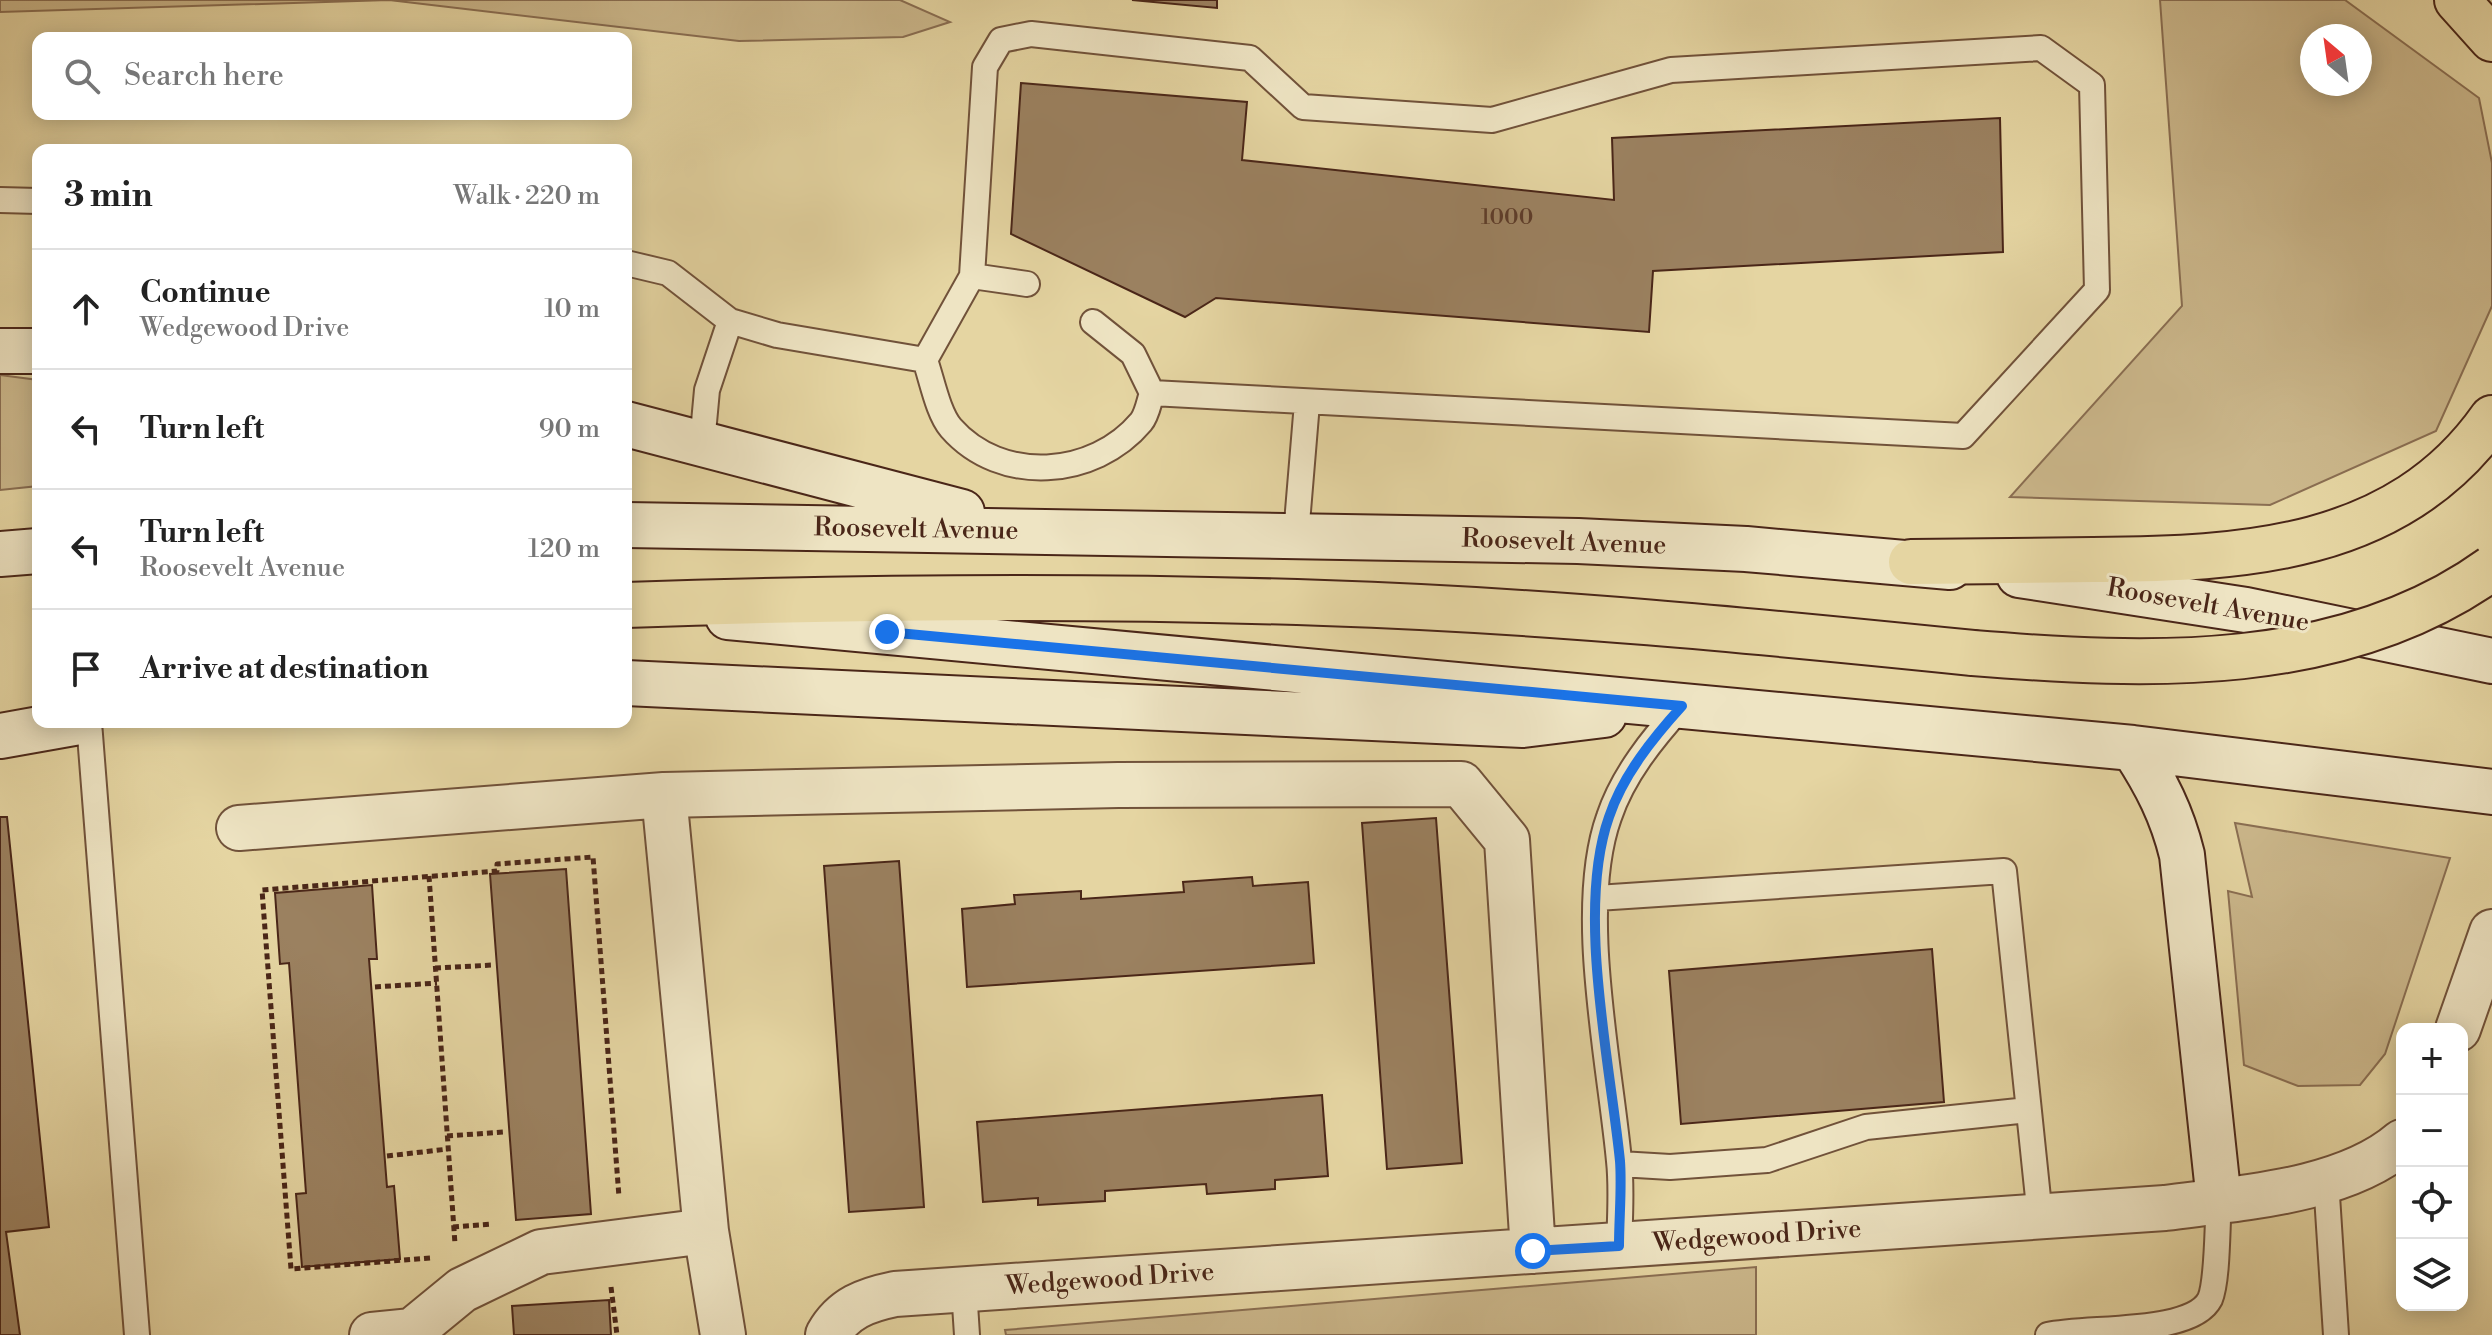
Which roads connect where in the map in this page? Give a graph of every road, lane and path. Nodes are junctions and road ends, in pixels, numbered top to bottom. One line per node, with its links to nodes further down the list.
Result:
1 (2457, 0): 2 (highway)
2 (2492, 39)
3 (0, 200): 4 (lane)
4 (32, 201)
5 (632, 264): 8 (lane)
6 (972, 276): 7 (lane); 12 (lane); 14 (lane)
7 (1027, 284)
8 (730, 321): 12 (lane); 17 (lane)
9 (1093, 322): 13 (lane)
10 (0, 351): 11 (main road)
11 (32, 351)
12 (925, 360): 13 (lane)
13 (1152, 393): 14 (lane)
14 (1307, 403): 20 (lane)
15 (2492, 418): 21 (highway)
16 (632, 426): 17 (main road)
17 (702, 444): 19 (main road)
18 (632, 525): 19 (main road, Roosevelt Avenue)
19 (1042, 531): 20 (main road, Roosevelt Avenue)
20 (1296, 535): 21 (main road, Roosevelt Avenue)
21 (1911, 562): 25 (main road, Roosevelt Avenue)
22 (2492, 568): 23 (highway, bridge)
23 (632, 606)
24 (632, 607): 27 (main road)
25 (2492, 661)
26 (632, 683): 27 (main road)
27 (1682, 706): 31 (main road); 36 (lane)
28 (45, 728): 30 (main road)
29 (89, 728): 62 (lane)
30 (0, 736)
31 (2133, 748): 32 (main road); 52 (main road)
32 (2492, 792)
33 (664, 795): 34 (main road); 56 (main road); 58 (main road)
34 (239, 828)
35 (429, 876): 39 (path); 51 (path); 59 (path)
36 (1597, 898): 43 (lane); 49 (lane)
37 (2492, 932): 42 (main road)
38 (493, 965): 39 (path)
39 (435, 968): 40 (path)
40 (437, 983): 41 (path); 45 (path)
41 (375, 987)
42 (2460, 1023)
43 (2028, 1110): 49 (lane); 53 (lane)
44 (504, 1132): 45 (path)
45 (447, 1136): 47 (path)
46 (2396, 1146): 50 (main road, Wedgewood Drive)
47 (448, 1149): 48 (path); 55 (path)
48 (387, 1156)
49 (1620, 1164): 57 (lane)
50 (2326, 1180): 52 (main road, Wedgewood Drive); 69 (lane)
51 (619, 1199)
52 (2219, 1201): 53 (main road, Wedgewood Drive); 68 (lane)
53 (2040, 1217): 57 (main road, Wedgewood Drive)
54 (499, 1224): 55 (path)
55 (453, 1227): 59 (path)
56 (706, 1231): 59 (main road); 65 (main road)
57 (1619, 1246): 58 (main road, Wedgewood Drive)
58 (1533, 1251): 61 (main road, Wedgewood Drive)
59 (461, 1272): 63 (main road)
60 (596, 1287): 64 (path)
61 (964, 1289): 66 (main road, Wedgewood Drive); 67 (lane)
62 (137, 1335)
63 (372, 1335)
64 (617, 1335)
65 (723, 1335)
66 (828, 1335)
67 (967, 1335)
68 (2048, 1335)
69 (2336, 1335)

